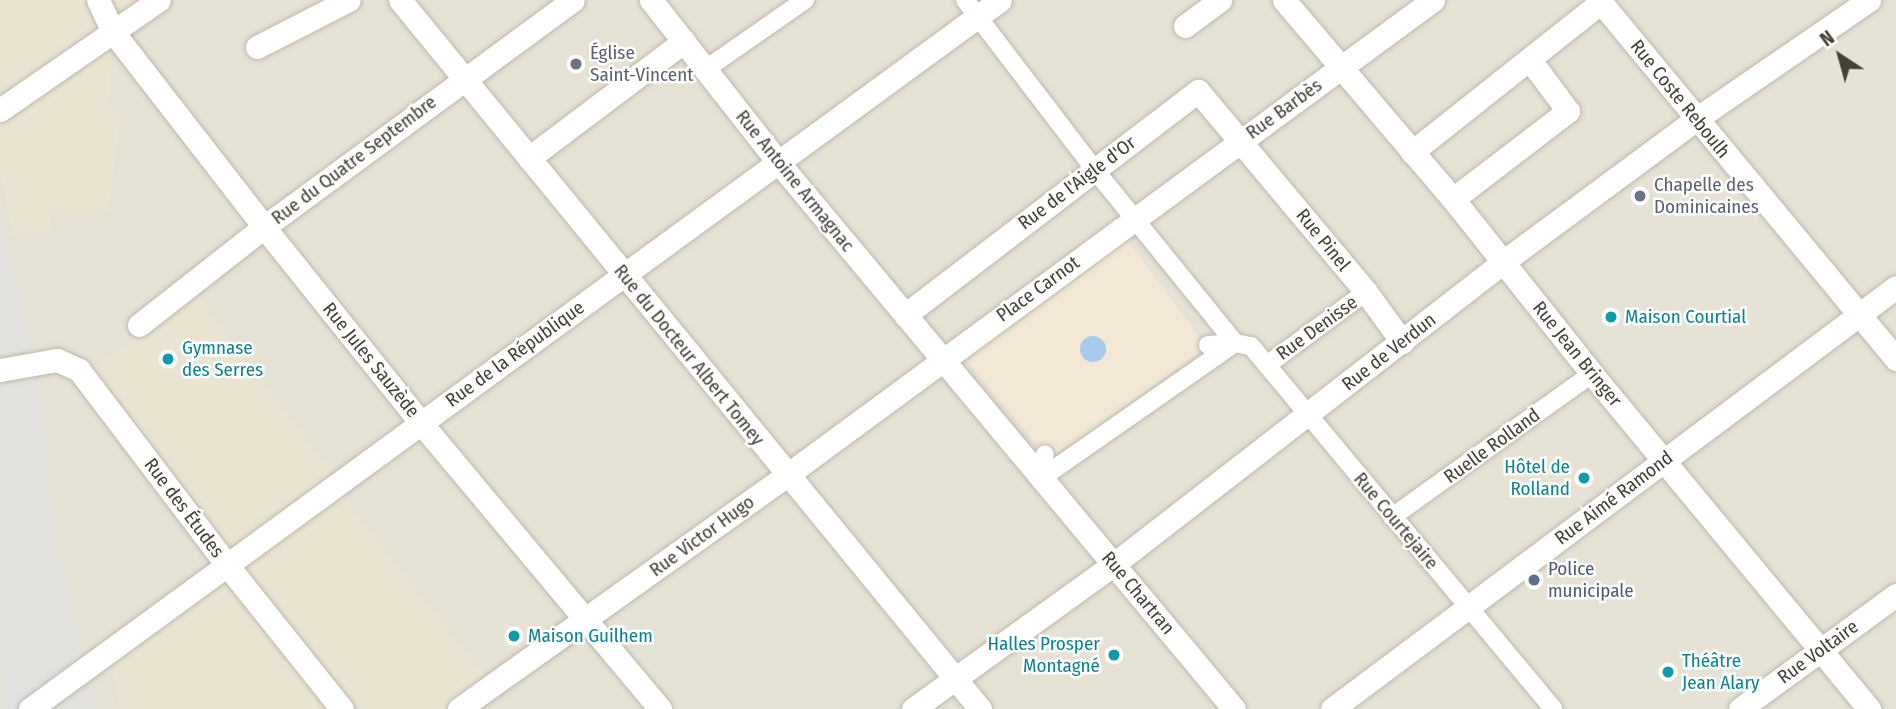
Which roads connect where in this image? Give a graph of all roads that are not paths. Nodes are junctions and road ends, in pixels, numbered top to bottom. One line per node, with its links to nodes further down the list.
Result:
1 (99, 0): 16 (street, Rue Jules Sauzède)
2 (159, 0): 16 (street)
3 (349, 0): 18 (street)
4 (400, 0): 22 (street, Rue du Docteur Albert Tomey)
5 (573, 0): 22 (street, Rue du Quatre Septembre)
6 (651, 0): 17 (street, Rue Antoine Armagnac)
7 (804, 0): 21 (street)
8 (1000, 0): 14 (street, Rue de la République)
9 (1220, 0): 15 (street)
10 (1284, 0): 20 (street, Rue Jean Bringer)
11 (1433, 0): 20 (street, Rue Barbès)
12 (1869, 0): 24 (street, Rue de Verdun)
13 (1600, 1): 19 (street); 24 (street, Rue Coste Reboulh)
14 (972, 8): 28 (street, Rue de la République); 29 (street)
15 (1185, 26)
16 (113, 32): 23 (street); 32 (street, Rue Jules Sauzède)
17 (684, 41): 21 (street, Rue Antoine Armagnac); 27 (street)
18 (257, 47)
19 (1530, 60): 26 (street); 30 (street)
20 (1341, 67): 25 (street, Rue Barbès); 26 (street, Rue Jean Bringer)
21 (706, 69): 28 (street, Rue Antoine Armagnac)
22 (464, 78): 27 (street, Rue du Docteur Albert Tomey); 32 (street, Rue du Quatre Septembre)
23 (0, 110)
24 (1696, 119): 34 (street, Rue de Verdun); 38 (street, Rue Coste Reboulh)
25 (1241, 140): 29 (street, Rue de l'Aigle d'Or); 31 (street, Rue Barbès); 37 (street, Rue Pinel)
26 (1412, 152): 30 (street, Rue Jean Bringer)
27 (529, 158): 35 (street, Rue du Docteur Albert Tomey)
28 (778, 162): 35 (street, Rue de la République); 39 (street, Rue Antoine Armagnac)
29 (1095, 170): 31 (street); 39 (street, Rue de l'Aigle d'Or)
30 (1453, 198): 34 (street, Rue Jean Bringer)
31 (1134, 219): 33 (street); 42 (street); 44 (street, Place Carnot)
32 (264, 226): 40 (street, Rue du Quatre Septembre); 50 (street, Rue Jules Sauzède)
33 (1128, 241)
34 (1503, 262): 41 (street, Rue de Verdun); 48 (street, Rue Jean Bringer)
35 (624, 275): 50 (street, Rue de la République); 53 (street, Rue du Docteur Albert Tomey)
36 (1896, 287): 38 (street, Rue Aimé Ramond)
37 (1366, 292): 41 (street, Rue Pinel); 46 (street, Rue Denisse)
38 (1858, 314): 45 (street, Rue Coste Reboulh); 52 (street, Rue Aimé Ramond)
39 (905, 315): 44 (street, Rue Antoine Armagnac)
40 (139, 326)
41 (1402, 342): 49 (street, Rue de Verdun)
42 (1235, 343): 43 (street); 46 (street, Rue Courtejaire); 54 (street)
43 (1208, 345)
44 (953, 359): 53 (street, Rue Victor Hugo); 54 (street)
45 (1896, 359)
46 (1267, 365): 49 (street, Rue Courtejaire)
47 (0, 370): 57 (street, Rue des Études)
48 (1592, 374): 52 (street, Rue Jean Bringer); 55 (street, Ruelle Rolland)
49 (1308, 414): 55 (street, Rue Courtejaire); 56 (street, Rue de Verdun)
50 (421, 423): 57 (street, Rue de la République); 60 (street, Rue Jules Sauzède)
51 (1045, 454): 54 (street)
52 (1663, 460): 59 (street, Rue Aimé Ramond); 61 (street, Rue Jean Bringer)
53 (787, 475): 60 (street, Rue Victor Hugo); 62 (street, Rue du Docteur Albert Tomey)
54 (1040, 479): 56 (street, Rue Chartran)
55 (1392, 517): 59 (street, Rue Courtejaire)
56 (1114, 564): 62 (street, Rue de Verdun); 69 (street, Rue Chartran)
57 (227, 565): 63 (street, Rue de la République); 64 (street, Rue des Études)
58 (1896, 594): 61 (street, Rue Voltaire)
59 (1469, 609): 70 (street, Rue Aimé Ramond); 71 (street, Rue Courtejaire)
60 (587, 620): 65 (street, Rue Victor Hugo); 66 (street, Rue Jules Sauzède)
61 (1821, 650): 72 (street, Rue Voltaire); 73 (street, Rue Jean Bringer)
62 (954, 680): 67 (street, Rue de Verdun); 68 (street, Rue du Docteur Albert Tomey)
63 (30, 709)
64 (342, 709)
65 (459, 709)
66 (660, 709)
67 (913, 709)
68 (980, 709)
69 (1234, 709)
70 (1332, 709)
71 (1553, 709)
72 (1740, 709)
73 (1869, 709)

